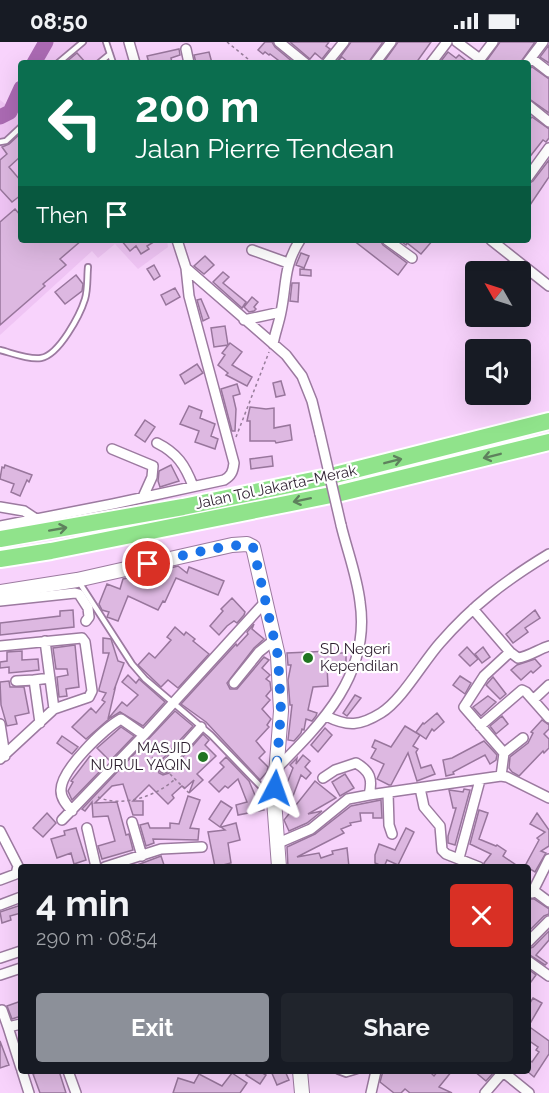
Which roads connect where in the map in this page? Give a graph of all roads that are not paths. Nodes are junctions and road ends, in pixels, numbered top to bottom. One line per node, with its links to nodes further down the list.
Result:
1 (83, 42): 15 (lane)
2 (106, 42): 14 (lane)
3 (129, 42): 18 (street)
4 (279, 42): 13 (street)
5 (298, 42): 13 (street)
6 (344, 42): 21 (street)
7 (391, 42): 22 (street)
8 (447, 42): 23 (street)
9 (458, 42): 24 (street)
10 (493, 42): 25 (street)
11 (543, 42): 26 (street)
12 (186, 49): 19 (street)
13 (291, 51): 20 (street)
14 (110, 54): 16 (lane); 17 (lane)
15 (62, 60)
16 (103, 60)
17 (112, 60)
18 (134, 60)
19 (188, 60)
20 (302, 60)
21 (329, 60)
22 (377, 60)
23 (433, 60)
24 (477, 60)
25 (479, 60)
26 (529, 60)
27 (531, 61): 28 (street)
28 (549, 72)
29 (531, 108): 30 (street)
30 (549, 122)
31 (18, 130): 32 (lane)
32 (0, 142)
33 (549, 148): 34 (street)
34 (531, 173)
35 (178, 243): 43 (street)
36 (298, 243): 41 (street)
37 (391, 243): 40 (street)
38 (495, 243): 44 (street)
39 (252, 250): 41 (street)
40 (412, 258)
41 (288, 263): 45 (street)
42 (88, 267): 48 (lane)
43 (186, 268): 46 (street); 53 (street)
44 (549, 285)
45 (281, 312): 46 (street); 47 (street)
46 (244, 320): 47 (street)
47 (273, 344): 82 (street, bridge)
48 (0, 350)
49 (549, 421): 60 (highway, Jalan Tol Jakarta–Merak, one-way to 49)
50 (549, 442): 62 (highway, Jalan Tol Jakarta–Merak, one-way to 62)
51 (157, 443): 53 (street)
52 (112, 449): 54 (street)
53 (193, 486): 54 (street)
54 (143, 497): 57 (street)
55 (0, 507): 56 (street)
56 (18, 510): 57 (street); 58 (street)
57 (36, 519): 58 (street)
58 (21, 522): 59 (street)
59 (0, 526)
60 (0, 539)
61 (549, 554): 67 (street)
62 (0, 560)
63 (77, 580): 64 (street); 66 (street); 80 (lane)
64 (0, 592)
65 (0, 601): 68 (street)
66 (266, 601): 69 (street); 80 (street)
67 (473, 609): 73 (street); 82 (street)
68 (86, 621)
69 (274, 640): 77 (street); 93 (street)
70 (45, 641): 72 (street); 74 (street); 81 (street)
71 (549, 645): 73 (street)
72 (0, 646)
73 (510, 652): 86 (street)
74 (50, 678): 75 (street); 81 (street)
75 (34, 680): 76 (street); 84 (street)
76 (16, 681)
77 (234, 683)
78 (549, 685): 79 (street)
79 (533, 700): 83 (street); 86 (street)
80 (174, 703): 87 (lane); 88 (street)
81 (54, 709): 84 (street)
82 (326, 716): 93 (street)
83 (549, 718)
84 (40, 723): 91 (street)
85 (0, 724): 91 (street)
86 (480, 726): 90 (street)
87 (201, 727): 92 (street); 101 (lane)
88 (144, 735): 102 (street); 102 (street)
89 (523, 738): 90 (street)
90 (504, 753): 94 (street)
91 (3, 758)
92 (164, 768)
93 (276, 769): 101 (street)
94 (501, 776): 96 (street); 100 (street)
95 (323, 778): 99 (street)
96 (480, 780): 97 (street); 111 (street)
97 (420, 788): 98 (street); 111 (street)
98 (387, 793): 99 (street); 107 (street)
99 (369, 795): 108 (street)
100 (549, 798)
101 (274, 800): 108 (street)
102 (72, 811): 103 (street)
103 (62, 820)
104 (132, 822): 110 (street)
105 (87, 828): 113 (street)
106 (0, 831): 117 (street)
107 (392, 834)
108 (276, 844): 115 (street)
109 (202, 847): 110 (street)
110 (142, 856): 114 (street)
111 (459, 858): 116 (street)
112 (549, 859): 118 (street)
113 (99, 864)
114 (108, 864)
115 (279, 864)
116 (472, 864)
117 (0, 880)
118 (531, 889)
119 (531, 892): 121 (street)
120 (18, 898): 122 (street)
121 (549, 902)
122 (0, 905)
123 (549, 921): 124 (street)
124 (531, 939)
125 (18, 952): 126 (street)
126 (0, 958): 129 (street)
127 (531, 963): 130 (street)
128 (18, 969): 129 (street)
129 (3, 974)
130 (549, 976)
131 (2, 1010): 133 (street)
132 (18, 1025): 133 (street)
133 (8, 1027): 134 (street)
134 (18, 1060)
135 (22, 1074): 141 (street)
136 (69, 1074): 142 (street)
137 (300, 1074): 143 (street)
138 (375, 1074): 144 (street)
139 (501, 1074): 145 (street)
140 (507, 1074): 146 (street)
141 (29, 1093)
142 (76, 1093)
143 (302, 1093)
144 (371, 1093)
145 (486, 1093)
146 (529, 1093)

